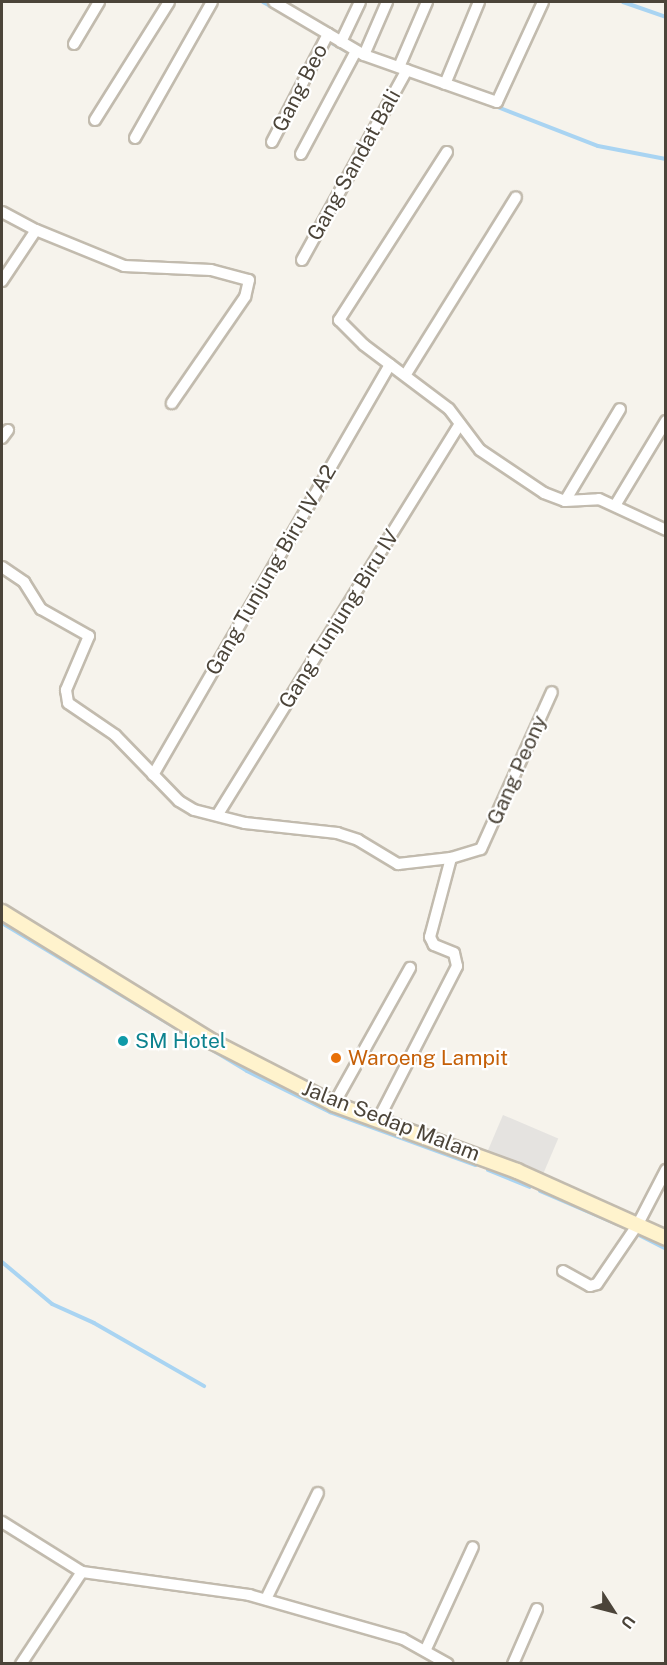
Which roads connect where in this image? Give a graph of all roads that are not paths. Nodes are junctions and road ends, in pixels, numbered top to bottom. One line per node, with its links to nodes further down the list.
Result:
1 (99, 2): 12 (street)
2 (169, 2): 16 (street)
3 (212, 2): 17 (street)
4 (273, 2): 10 (street)
5 (360, 2): 11 (street)
6 (387, 2): 13 (street)
7 (427, 2): 14 (street, Gang Sandat Bali)
8 (479, 2): 15 (street)
9 (543, 2): 15 (street)
10 (328, 34): 11 (street); 18 (street, Gang Beo)
11 (341, 42): 13 (street)
12 (74, 44)
13 (360, 53): 14 (street); 20 (street)
14 (403, 69): 15 (street); 24 (street, Gang Sandat Bali)
15 (445, 84)
16 (95, 120)
17 (135, 138)
18 (272, 141)
19 (447, 152): 26 (street)
20 (301, 154)
21 (516, 197): 27 (street)
22 (2, 212): 23 (street)
23 (36, 231): 25 (street); 28 (street)
24 (302, 260)
25 (2, 281)
26 (390, 364): 27 (street); 37 (street, Gang Tunjung Biru IV A2)
27 (406, 374): 31 (street)
28 (172, 403)
29 (620, 410): 32 (street)
30 (666, 421): 33 (street)
31 (460, 424): 32 (street); 38 (street, Gang Tunjung Biru IV)
32 (565, 501): 33 (street)
33 (616, 504): 34 (street)
34 (666, 530)
35 (2, 567): 37 (street)
36 (552, 692): 39 (street, Gang Peony)
37 (153, 775): 38 (street)
38 (218, 814): 39 (street)
39 (451, 858): 43 (street)
40 (2, 912): 42 (street, Jalan Sedap Malam)
41 (410, 968): 42 (street)
42 (334, 1104): 43 (street, Jalan Sedap Malam)
43 (378, 1120): 45 (street, Jalan Sedap Malam)
44 (666, 1170): 45 (street)
45 (634, 1230): 46 (street, Jalan Sedap Malam); 47 (street)
46 (666, 1238)
47 (563, 1271)
48 (318, 1492): 52 (street)
49 (2, 1522): 51 (street)
50 (473, 1547): 54 (street)
51 (82, 1572): 52 (street); 55 (street)
52 (266, 1599): 54 (street)
53 (537, 1609): 57 (street)
54 (426, 1649): 56 (street)
55 (21, 1664)
56 (448, 1664)
57 (513, 1664)

